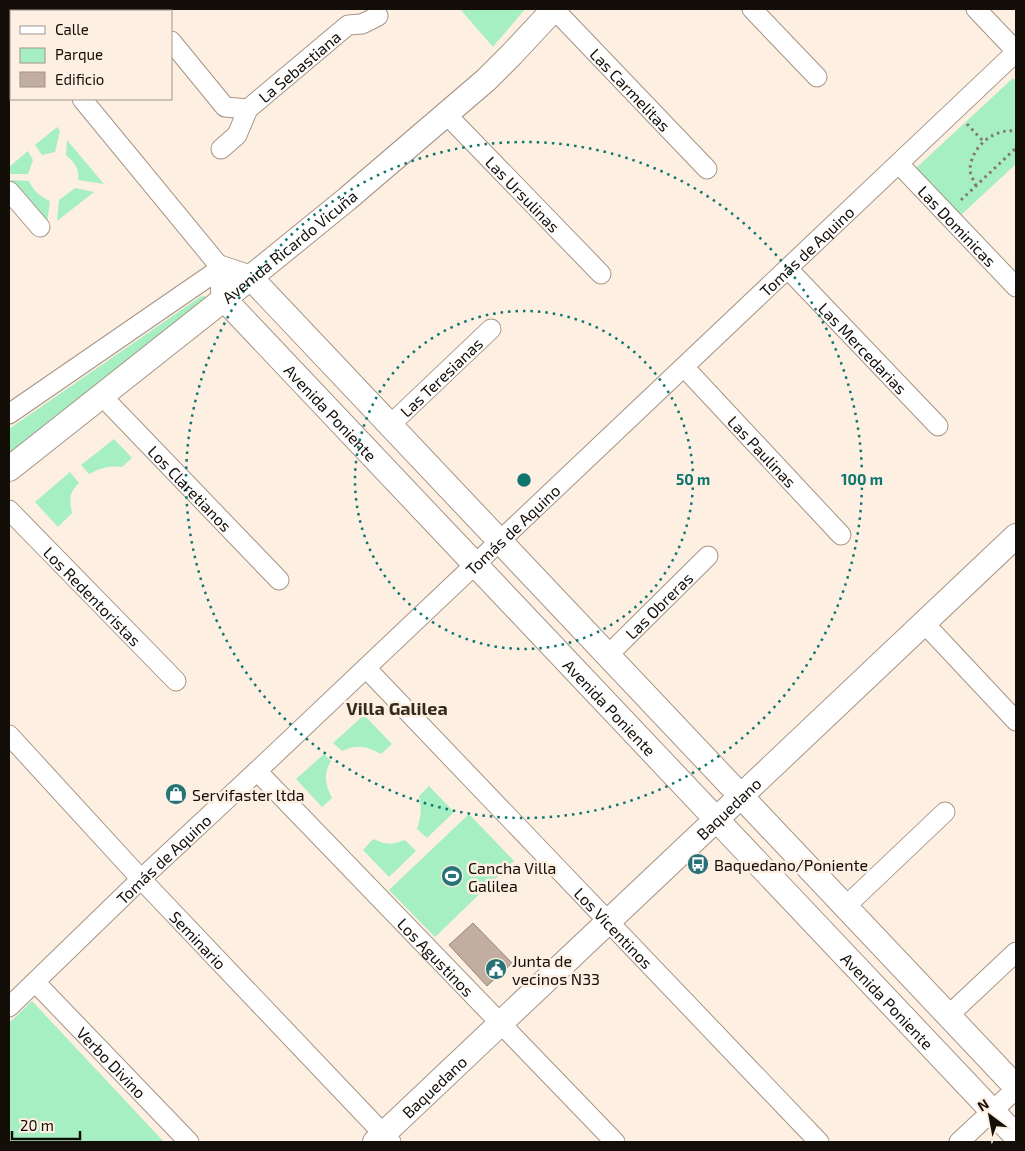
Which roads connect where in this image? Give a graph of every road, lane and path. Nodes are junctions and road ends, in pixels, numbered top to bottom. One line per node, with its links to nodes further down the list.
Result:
1 (554, 9): 11 (street, Avenida Ricardo Vicuña); 16 (street, Las Carmelitas)
2 (752, 9): 8 (street)
3 (976, 9): 7 (street)
4 (378, 16): 5 (street, La Sebastiana)
5 (348, 17): 10 (street, La Sebastiana)
6 (172, 42): 10 (street, La Sebastiana)
7 (1016, 52): 15 (street, Tomás de Aquino)
8 (817, 77)
9 (83, 100): 21 (street)
10 (248, 109): 14 (street, La Sebastiana)
11 (446, 114): 23 (street, Las Ursulinas); 24 (street, Avenida Ricardo Vicuña)
12 (1016, 131): 17 (path)
13 (1016, 148): 17 (path)
14 (221, 149)
15 (899, 164): 19 (street, Las Dominicas); 22 (street, Tomás de Aquino)
16 (707, 169)
17 (976, 186): 19 (path)
18 (9, 191): 20 (street)
19 (946, 214): 25 (street, Las Dominicas)
20 (40, 227)
21 (221, 268): 24 (street, Avenida Poniente); 26 (street); 30 (street, Avenida Ricardo Vicuña)
22 (788, 269): 28 (street, Tomás de Aquino); 32 (street, Las Mercedarias)
23 (601, 274)
24 (251, 278): 26 (street, Avenida Ricardo Vicuña); 31 (street, Avenida Poniente)
25 (1016, 287)
26 (224, 299): 29 (street, Avenida Ricardo Vicuña); 39 (street, Avenida Poniente)
27 (491, 329): 31 (street, Las Teresianas)
28 (684, 367): 35 (street, Las Paulinas); 37 (street, Tomás de Aquino)
29 (102, 395): 33 (street, Avenida Ricardo Vicuña); 40 (street, Los Claretianos)
30 (9, 414)
31 (390, 425): 37 (street, Avenida Poniente)
32 (938, 426)
33 (9, 468)
34 (9, 510): 44 (street, Los Redentoristas)
35 (841, 535)
36 (1016, 536): 41 (street, Baquedano)
37 (500, 541): 39 (street, Tomás de Aquino); 42 (street, Avenida Poniente)
38 (708, 556): 42 (street, Las Obreras)
39 (476, 565): 43 (street, Tomás de Aquino); 50 (street, Avenida Poniente)
40 (279, 580)
41 (924, 623): 45 (street); 48 (street, Baquedano)
42 (608, 655): 48 (street, Avenida Poniente)
43 (366, 668): 47 (street, Tomás de Aquino); 53 (street, Los Vicentinos)
44 (176, 681)
45 (1016, 721)
46 (9, 735): 51 (street, Seminario)
47 (257, 772): 51 (street, Tomás de Aquino); 58 (street, Los Agustinos)
48 (741, 796): 50 (street, Baquedano); 52 (street, Avenida Poniente)
49 (945, 812): 52 (street)
50 (716, 819): 53 (street, Baquedano); 60 (street, Avenida Poniente)
51 (141, 879): 55 (street, Tomás de Aquino); 62 (street, Seminario)
52 (846, 906): 57 (street, Avenida Poniente)
53 (608, 922): 58 (street, Baquedano); 65 (street, Los Vicentinos)
54 (1016, 952): 57 (street)
55 (35, 982): 56 (street, Tomás de Aquino); 63 (street, Verbo Divino)
56 (9, 1007)
57 (949, 1015): 59 (street, Avenida Poniente)
58 (500, 1023): 62 (street, Baquedano); 64 (street, Los Agustinos)
59 (1016, 1088): 60 (street)
60 (992, 1111): 61 (street, Avenida Poniente); 66 (street)
61 (1016, 1136)
62 (383, 1140)
63 (189, 1142)
64 (615, 1142)
65 (819, 1142)
66 (959, 1142)

